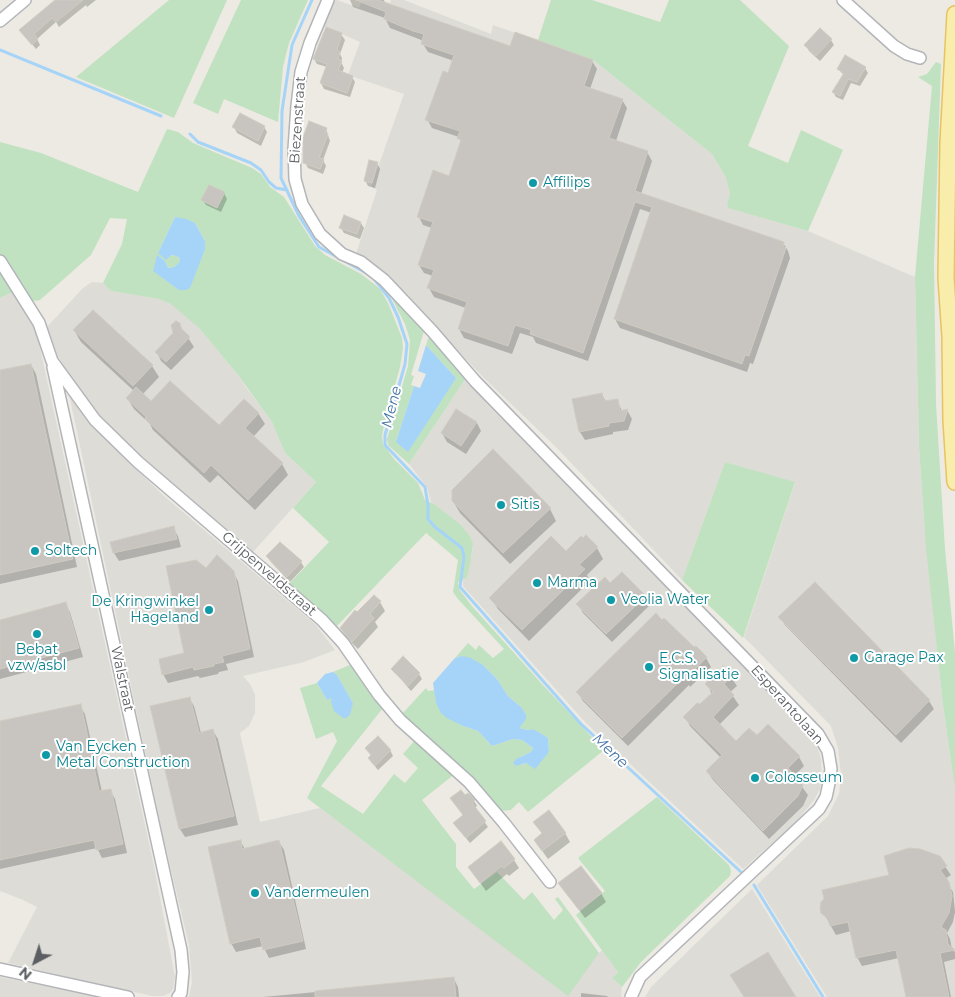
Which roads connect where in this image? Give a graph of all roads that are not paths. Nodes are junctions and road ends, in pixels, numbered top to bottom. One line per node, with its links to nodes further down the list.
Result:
1 (25, 0): 5 (street)
2 (328, 0): 12 (street, Biezenstraat)
3 (843, 0): 6 (street)
4 (955, 14): 7 (main road)
5 (0, 21)
6 (920, 58)
7 (952, 140): 10 (main road)
8 (0, 261): 11 (street, Grijpenveldstraat)
9 (955, 281): 10 (main road)
10 (950, 336): 13 (main road)
11 (52, 360): 14 (street, Grijpenveldstraat); 17 (street, Walstraat)
12 (476, 381): 18 (street, Esperantolaan)
13 (955, 482)
14 (550, 882)
15 (0, 969): 16 (street)
16 (128, 997)
17 (178, 997)
18 (631, 997)

